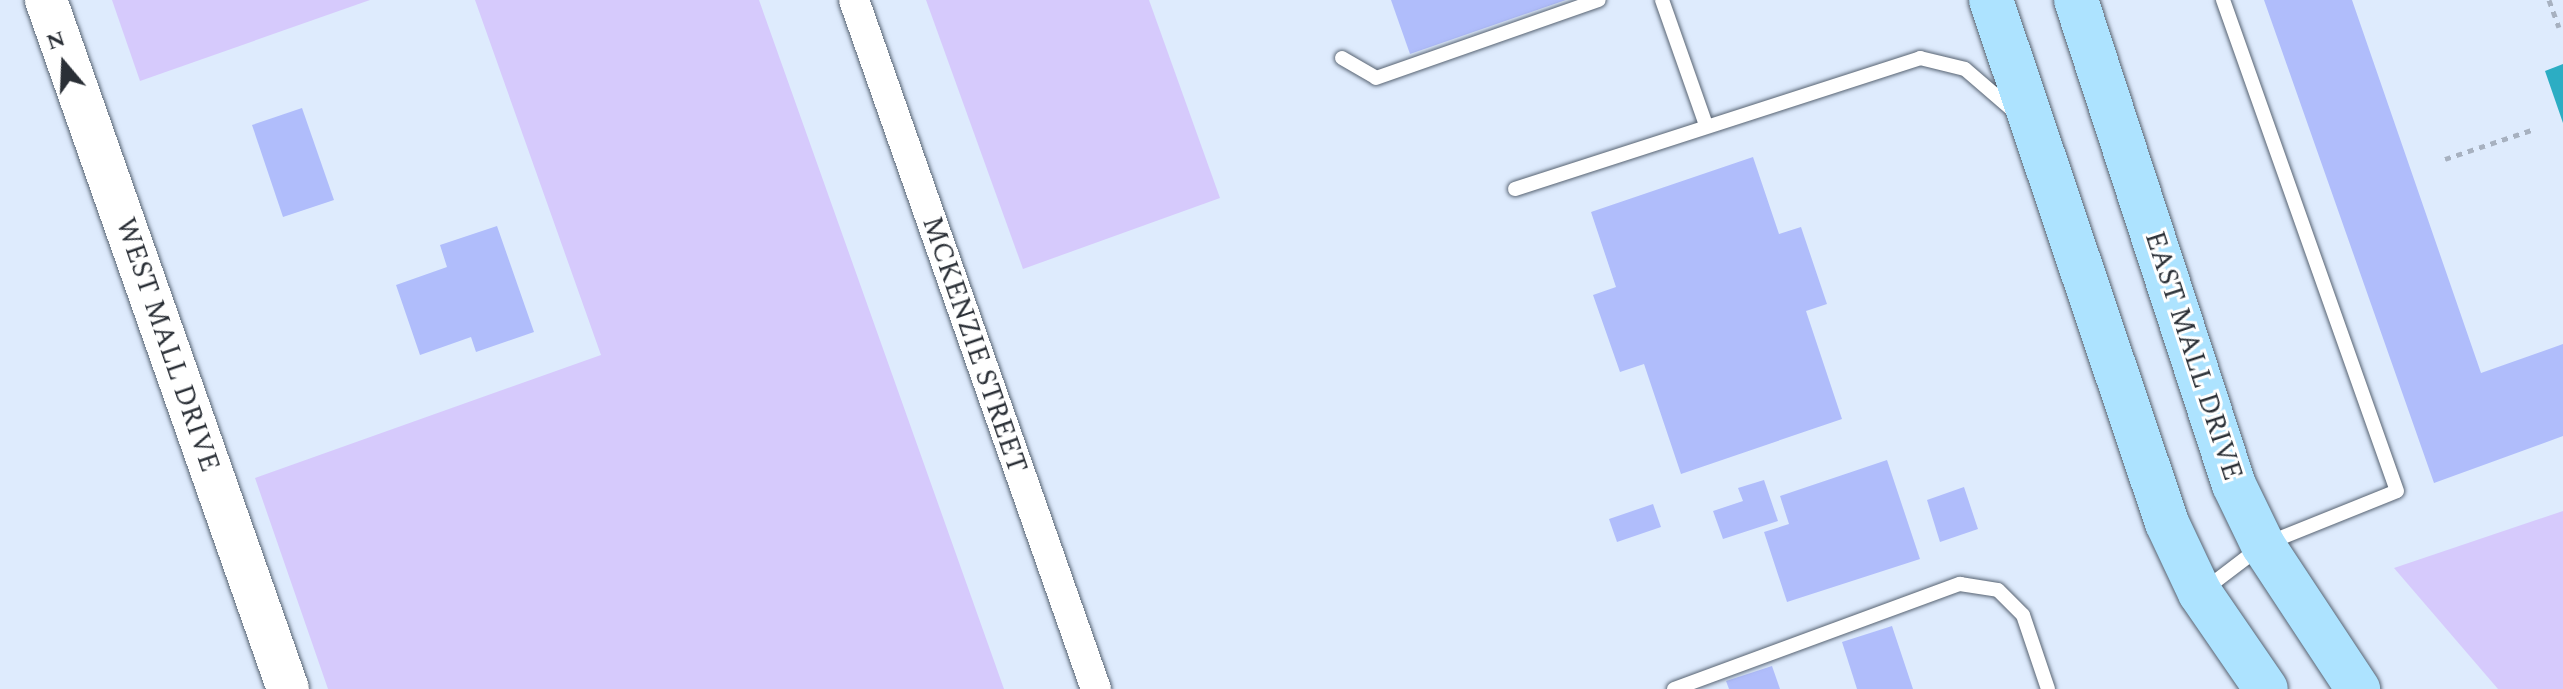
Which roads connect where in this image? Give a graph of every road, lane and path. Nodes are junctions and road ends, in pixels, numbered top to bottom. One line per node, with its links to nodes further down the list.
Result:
1 (46, 0): 18 (street, WEST MALL DRIVE)
2 (854, 0): 19 (street, MCKENZIE STREET)
3 (1599, 0): 10 (lane)
4 (1662, 0): 11 (lane)
5 (1991, 0): 12 (main road)
6 (2076, 0): 16 (main road, EAST MALL DRIVE)
7 (2223, 0): 16 (lane)
8 (2549, 0): 9 (path)
9 (2559, 27)
10 (1342, 58)
11 (1706, 125): 12 (lane); 15 (lane)
12 (2032, 126): 17 (main road)
13 (2534, 129): 14 (path)
14 (2445, 159)
15 (1515, 189)
16 (2263, 545): 17 (lane); 23 (main road, EAST MALL DRIVE)
17 (2200, 593): 22 (main road)
18 (288, 689)
19 (1096, 689)
20 (1674, 689): 21 (lane)
21 (2048, 689)
22 (2266, 689)
23 (2358, 689)

